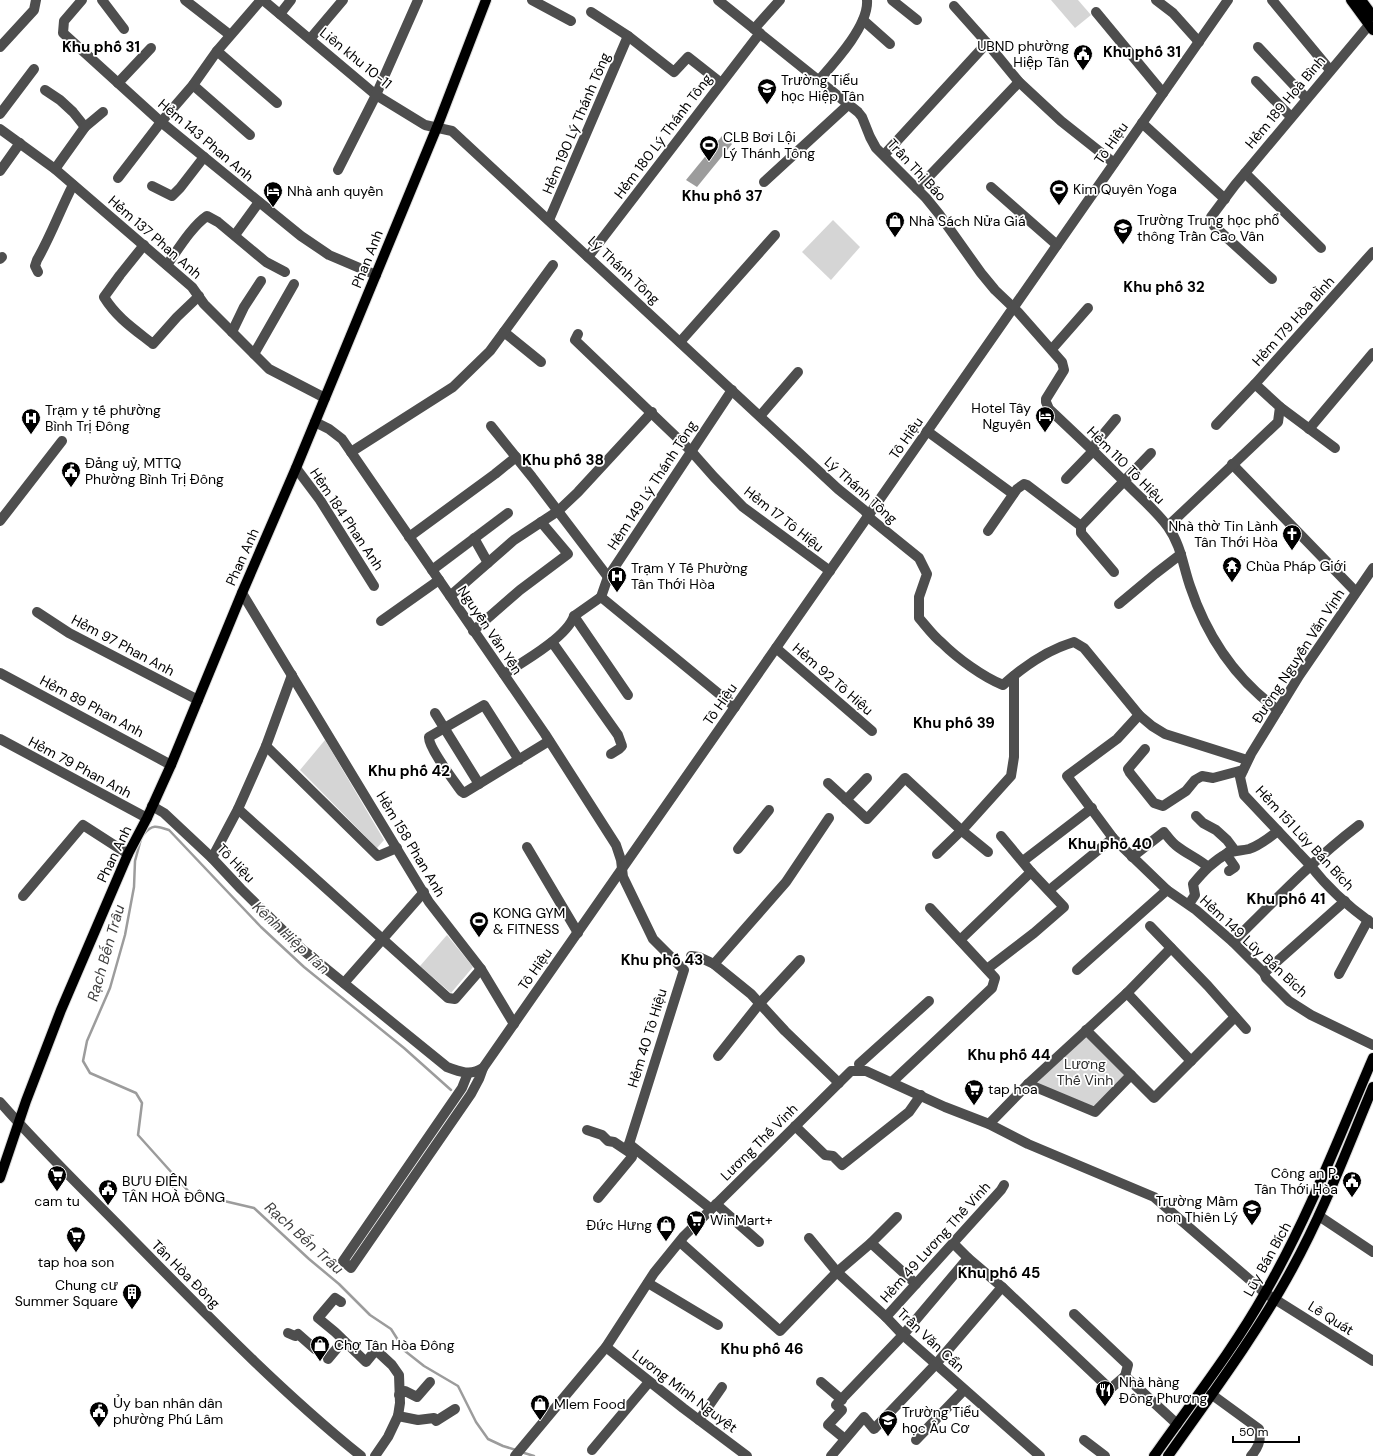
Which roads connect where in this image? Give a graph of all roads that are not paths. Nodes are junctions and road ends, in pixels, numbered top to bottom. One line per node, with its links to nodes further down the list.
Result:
1 (36, 0): 36 (street)
2 (82, 0): 46 (street, Hẻm 143 Phan Anh)
3 (102, 0): 28 (street)
4 (185, 0): 30 (street)
5 (262, 0): 23 (street, Liên khu 10-11); 30 (street)
6 (291, 0): 23 (street)
7 (343, 0): 32 (street)
8 (418, 0): 50 (street)
9 (486, 0): 60 (main road, Phan Anh)
10 (532, 0): 26 (street)
11 (718, 0): 29 (street, Trần Thị Báo)
12 (780, 0): 29 (street, Hẻm 180 Lý Thánh Tông)
13 (867, 0): 24 (street)
14 (892, 0): 25 (street)
15 (1156, 0): 33 (street)
16 (1228, 0): 33 (street, Tô Hiệu)
17 (1272, 0): 41 (street)
18 (1351, 0): 27 (main road)
19 (1361, 0): 27 (main road)
20 (954, 6): 34 (street)
21 (591, 12): 31 (street)
22 (1096, 12): 49 (street)
23 (280, 14): 32 (street, Liên khu 10-11)
24 (863, 20): 35 (street); 42 (street)
25 (917, 20)
26 (571, 21)
27 (1372, 24): 41 (street, Hẻm 189 Hoà Bình)
28 (124, 29)
29 (757, 31): 42 (street, Trần Thị Báo); 45 (street, Hẻm 180 Lý Thánh Tông)
30 (230, 36): 39 (street)
31 (628, 36): 45 (street); 79 (street, Hẻm 190 Lý Thánh Tông)
32 (310, 40): 50 (street, Liên khu 10-11)
33 (1199, 42): 49 (street, Tô Hiệu)
34 (987, 43): 44 (street); 64 (street)
35 (890, 44)
36 (0, 47)
37 (1258, 47): 51 (street)
38 (151, 48): 46 (street)
39 (217, 51): 47 (street); 52 (street)
40 (34, 69): 55 (street)
41 (1330, 70): 51 (street, Hẻm 189 Hoà Bình)
42 (819, 80): 53 (street, Trần Thị Báo)
43 (1256, 81): 56 (street)
44 (1019, 82): 66 (street); 76 (street)
45 (721, 83): 86 (street, Hẻm 180 Lý Thánh Tông)
46 (118, 84): 57 (street, Hẻm 143 Phan Anh)
47 (193, 85): 57 (street); 62 (street)
48 (45, 90): 59 (street)
49 (1163, 92): 58 (street, Tô Hiệu)
50 (376, 95): 60 (street, Liên khu 10-11); 68 (street)
51 (1306, 98): 56 (street, Hẻm 189 Hoà Bình)
52 (277, 103)
53 (849, 104): 64 (street, Trần Thị Báo); 72 (street)
54 (103, 112): 59 (street)
55 (0, 114)
56 (1291, 117): 70 (street, Hẻm 189 Hoà Bình)
57 (161, 122): 65 (street, Hẻm 143 Phan Anh); 71 (street)
58 (1142, 123): 66 (street, Tô Hiệu); 77 (street)
59 (85, 127): 67 (street)
60 (437, 127): 79 (street, Lý Thánh Tông); 91 (main road, Phan Anh)
61 (0, 129): 63 (street, Hẻm 137 Phan Anh)
62 (250, 135)
63 (20, 143): 67 (street, Hẻm 137 Phan Anh); 69 (street)
64 (884, 155): 76 (street, Trần Thị Báo)
65 (204, 157): 74 (street); 78 (street, Hẻm 143 Phan Anh)
66 (1114, 163): 83 (street, Tô Hiệu)
67 (55, 169): 73 (street, Hẻm 137 Phan Anh)
68 (338, 170)
69 (0, 171)
70 (1245, 173): 77 (street, Hẻm 189 Hoà Bình); 84 (street)
71 (118, 178)
72 (764, 182)
73 (73, 185): 82 (street, Hẻm 137 Phan Anh); 89 (street)
74 (152, 186)
75 (991, 187): 83 (street)
76 (917, 189): 96 (street, Trần Thị Báo)
77 (1225, 199): 92 (street, Hẻm 189 Hoà Bình)
78 (259, 202): 80 (street); 91 (street, Hẻm 143 Phan Anh)
79 (549, 220): 86 (street, Lý Thánh Tông)
80 (235, 235): 88 (street); 90 (street)
81 (775, 235): 101 (street)
82 (144, 245): 88 (street, Hẻm 137 Phan Anh); 95 (street)
83 (1057, 245): 96 (street, Tô Hiệu)
84 (1321, 248)
85 (1373, 252): 107 (street, Hẻm 179 Hòa BÌnh)
86 (588, 257): 101 (street, Lý Thánh Tông)
87 (553, 265): 99 (street)
88 (167, 266): 95 (street, Hẻm 137 Phan Anh)
89 (38, 272)
90 (285, 272)
91 (376, 275): 109 (main road, Phan Anh)
92 (1272, 279)
93 (261, 281): 98 (street)
94 (294, 284): 104 (street)
95 (198, 296): 98 (street, Hẻm 137 Phan Anh)
96 (1013, 308): 102 (street, Hẻm 110 Tô Hiệu); 118 (street, Tô Hiệu)
97 (1088, 308): 102 (street)
98 (232, 332): 104 (street, Hẻm 137 Phan Anh)
99 (504, 332): 105 (street); 123 (street)
100 (578, 334): 111 (street, Hẻm 17 Tô Hiệu)
101 (680, 342): 108 (street, Lý Thánh Tông)
102 (1052, 349): 122 (street, Hẻm 110 Tô Hiệu)
103 (1373, 353): 117 (street)
104 (254, 354): 109 (street, Hẻm 137 Phan Anh)
105 (541, 362)
106 (798, 372): 112 (street)
107 (1255, 384): 110 (street, Hẻm 179 Hòa BÌnh); 116 (street)
108 (732, 390): 112 (street, Lý Thánh Tông); 121 (street, Hẻm 149 Lý Thánh Tông)
109 (325, 398): 114 (main road, Phan Anh)
110 (1280, 407): 117 (street, Hẻm 179 Hòa BÌnh); 126 (street)
111 (652, 412): 121 (street, Hẻm 17 Tô Hiệu); 131 (street)
112 (760, 416): 133 (street, Lý Thánh Tông)
113 (1116, 419): 122 (street)
114 (316, 422): 123 (street, Nguyễn Văn Yến); 127 (main road, Phan Anh)
115 (491, 426): 125 (street)
116 (1216, 426)
117 (1309, 429): 120 (street, Hẻm 179 Hòa BÌnh)
118 (927, 431): 130 (street); 133 (street, Tô Hiệu)
119 (62, 441): 134 (street)
120 (1335, 448)
121 (691, 451): 145 (street, Hẻm 17 Tô Hiệu); 147 (street, Hẻm 149 Lý Thánh Tông)
122 (1093, 451): 128 (street); 129 (street, Hẻm 110 Tô Hiệu)
123 (351, 452): 139 (street, Nguyễn Văn Yến)
124 (1151, 453): 129 (street)
125 (516, 457): 131 (street); 139 (street)
126 (1232, 464): 137 (street); 150 (street)
127 (296, 468): 149 (street, Hẻm 184 Phan Anh); 151 (main road, Phan Anh)
128 (1066, 479)
129 (1124, 481): 136 (street); 137 (street, Hẻm 110 Tô Hiệu)
130 (1013, 494): 136 (street); 138 (street)
131 (558, 511): 135 (street); 147 (street)
132 (508, 513): 140 (street)
133 (868, 516): 145 (street, Tô Hiệu); 164 (street, Lý Thánh Tông)
134 (0, 521)
135 (541, 522): 142 (street); 158 (street)
136 (1081, 526): 146 (street)
137 (1168, 526): 141 (street, Hẻm 110 Tô Hiệu)
138 (988, 531)
139 (409, 537): 144 (street, Nguyễn Văn Yến)
140 (474, 538): 142 (street); 144 (street)
141 (1181, 554): 154 (street); 168 (street, Hẻm 110 Tô Hiệu)
142 (488, 563): 152 (street)
143 (1373, 568): 150 (street, Đường Nguyễn Văn Vịnh)
144 (432, 570): 148 (street, Nguyễn Văn Yến)
145 (830, 571): 160 (street, Tô Hiệu)
146 (1114, 572)
147 (608, 577): 153 (street, Hẻm 149 Lý Thánh Tông)
148 (439, 580): 152 (street, Nguyễn Văn Yến); 157 (street)
149 (374, 586)
150 (1356, 592): 168 (street, Đường Nguyễn Văn Vịnh)
151 (242, 593): 163 (street, Hẻm 158 Phan Anh); 166 (main road, Phan Anh)
152 (450, 596): 158 (street, Nguyễn Văn Yến)
153 (601, 597): 156 (street); 167 (street)
154 (1119, 604)
155 (36, 612): 166 (street, Hẻm 97 Phan Anh)
156 (574, 616): 159 (street); 165 (street)
157 (381, 621)
158 (473, 631): 162 (street, Nguyễn Văn Yến)
159 (552, 642): 162 (street); 177 (street)
160 (776, 648): 167 (street, Tô Hiệu); 172 (street, Hẻm 92 Tô Hiệu)
161 (0, 673): 180 (street, Hẻm 89 Phan Anh)
162 (504, 674): 174 (street, Nguyễn Văn Yến)
163 (292, 675): 175 (street); 199 (street, Hẻm 158 Phan Anh)
164 (1014, 676): 170 (street, Lý Thánh Tông); 194 (street)
165 (628, 695)
166 (198, 700): 180 (main road, Phan Anh)
167 (735, 707): 210 (street, Tô Hiệu)
168 (1278, 710): 179 (street, Đường Nguyễn Văn Vịnh)
169 (435, 713): 171 (street)
170 (1139, 715): 179 (street, Lý Thánh Tông); 187 (street, Hẻm 149 Lũy Bán Bích)
171 (444, 728): 178 (street); 184 (street); 184 (street)
172 (872, 731)
173 (0, 739): 191 (street, Hẻm 79 Phan Anh)
174 (550, 741): 178 (street); 210 (street, Nguyễn Văn Yến)
175 (266, 746): 188 (street); 199 (street)
176 (1145, 749): 181 (street)
177 (611, 754)
178 (519, 760): 184 (street)
179 (1247, 760): 181 (street, Hẻm 151 Lũy Bán Bích)
180 (171, 765): 186 (main road, Phan Anh)
181 (1242, 770): 195 (street, Hẻm 151 Lũy Bán Bích)
182 (867, 778): 185 (street)
183 (828, 783): 185 (street)
184 (479, 784)
185 (846, 800): 194 (street)
186 (152, 806): 191 (main road, Phan Anh); 206 (street, Tô Hiệu)
187 (1092, 808): 197 (street, Hẻm 149 Lũy Bán Bích); 207 (street)
188 (238, 809): 206 (street); 223 (street)
189 (769, 810): 200 (street)
190 (1196, 816): 204 (street)
191 (147, 818): 202 (main road, Phan Anh)
192 (829, 818): 229 (street)
193 (1359, 825): 208 (street)
194 (961, 830): 201 (street); 203 (street)
195 (1278, 831): 204 (street); 208 (street, Hẻm 151 Lũy Bán Bích)
196 (1001, 836): 207 (street)
197 (1113, 838): 205 (street, Hẻm 149 Lũy Bán Bích); 213 (street)
198 (527, 847): 222 (street)
199 (397, 848): 215 (street, Hẻm 158 Phan Anh)
200 (738, 849)
201 (988, 852)
202 (128, 854): 216 (street); 258 (main road, Phan Anh)
203 (937, 854)
204 (1226, 854): 209 (street); 211 (street)
205 (1132, 857): 209 (street); 214 (street, Hẻm 149 Lũy Bán Bích)
206 (212, 858): 235 (street, Tô Hiệu)
207 (1023, 861): 212 (street)
208 (1310, 865): 217 (street, Hẻm 151 Lũy Bán Bích); 225 (street)
209 (1208, 867): 218 (street)
210 (622, 869): 222 (street, Tô Hiệu); 262 (street, Hẻm 40 Tô Hiệu)
211 (1229, 871)
212 (1030, 872): 224 (street); 231 (street)
213 (1054, 887)
214 (1168, 890): 218 (street, Hẻm 149 Lũy Bán Bích); 232 (street)
215 (424, 892): 223 (street); 230 (street, Hẻm 158 Phan Anh)
216 (23, 896)
217 (1345, 901): 220 (street, Hẻm 151 Lũy Bán Bích); 233 (street)
218 (1189, 904): 225 (street, Hẻm 149 Lũy Bán Bích)
219 (930, 908): 224 (street)
220 (1371, 922): 234 (street)
221 (1150, 926): 226 (street)
222 (578, 933): 240 (street, Tô Hiệu)
223 (383, 940): 230 (street); 235 (street)
224 (960, 940): 231 (street)
225 (1233, 942): 233 (street, Hẻm 149 Lũy Bán Bích)
226 (1171, 948): 236 (street); 239 (street)
227 (691, 956): 229 (street)
228 (800, 960): 238 (street)
229 (714, 964): 238 (street)
230 (481, 969): 240 (street, Hẻm 158 Phan Anh)
231 (987, 969): 251 (street)
232 (1077, 970)
233 (1264, 973): 243 (street, Hẻm 149 Lũy Bán Bích)
234 (1339, 974)
235 (344, 983): 249 (street, Tô Hiệu)
236 (1126, 994): 242 (street); 246 (street)
237 (929, 1001): 247 (street)
238 (760, 1003): 244 (street); 252 (street)
239 (1235, 1017): 241 (street); 246 (street)
240 (514, 1024): 248 (street, Tô Hiệu)
241 (1246, 1029)
242 (1086, 1030): 250 (street); 253 (street)
243 (1373, 1045)
244 (718, 1056)
245 (1373, 1058): 281 (main road, Lũy Bán Bích)
246 (1191, 1061): 250 (street)
247 (859, 1064)
248 (483, 1068): 249 (street); 249 (street, Tô Hiệu)
249 (468, 1073)
250 (1131, 1075): 253 (street)
251 (892, 1082): 252 (street, Lương Thế Vinh); 255 (street, Lương Thế Vinh)
252 (839, 1083): 260 (street, Lương Thế Vinh)
253 (1028, 1084): 259 (street)
254 (1373, 1088): 256 (main road, Lũy Bán Bích)
255 (921, 1095): 259 (street, Lương Thế Vinh); 260 (street)
256 (1370, 1101): 268 (main road, Lũy Bán Bích)
257 (0, 1102): 258 (street, Tân Hòa Đông)
258 (19, 1123): 264 (main road, Phan Anh); 312 (street, Tân Hòa Đông)
259 (989, 1124): 281 (street, Lương Thế Vinh)
260 (795, 1126): 267 (street, Lương Thế Vinh)
261 (587, 1130): 263 (street)
262 (629, 1144): 263 (street); 267 (street)
263 (632, 1154): 266 (street)
264 (0, 1178)
265 (1004, 1185): 274 (street, Hẻm 49 Lương Thế Vinh)
266 (598, 1198)
267 (714, 1207): 271 (street, Lương Thế Vinh); 272 (street)
268 (1319, 1216): 275 (street); 282 (main road, Lũy Bán Bích)
269 (897, 1217): 273 (street)
270 (809, 1238): 277 (street, Trần Văn Cẩn)
271 (680, 1242): 277 (street); 278 (street, Lương Thế Vinh)
272 (759, 1242)
273 (871, 1243): 277 (street); 279 (street)
274 (953, 1243): 276 (street); 279 (street, Hẻm 49 Lương Thế Vinh)
275 (1373, 1252)
276 (968, 1258): 280 (street); 288 (street)
277 (837, 1272): 285 (street, Trần Văn Cẩn)
278 (648, 1283): 286 (street); 290 (street, Lương Thế Vinh)
279 (916, 1284): 285 (street, Hẻm 49 Lương Thế Vinh)
280 (1002, 1287): 294 (street); 295 (street)
281 (1265, 1294): 282 (street, Lê Quát); 307 (main road, Lũy Bán Bích)
282 (1274, 1300): 293 (street, Lê Quát); 301 (main road, Lũy Bán Bích)
283 (341, 1302): 289 (street)
284 (1074, 1314): 295 (street)
285 (886, 1317): 288 (street, Trần Văn Cẩn)
286 (718, 1325)
287 (288, 1333): 291 (street)
288 (903, 1335): 294 (street, Trần Văn Cẩn); 303 (street)
289 (343, 1341): 292 (street); 302 (street)
290 (606, 1347): 297 (street, Lương Minh Nguyệt); 314 (street, Lương Thế Vinh)
291 (315, 1349)
292 (328, 1359)
293 (1373, 1361)
294 (936, 1364): 300 (street, Trần Văn Cẩn); 308 (street)
295 (1125, 1376): 307 (street)
296 (430, 1382): 302 (street)
297 (649, 1382): 306 (street, Lương Minh Nguyệt); 311 (street)
298 (821, 1382): 303 (street)
299 (722, 1387): 306 (street)
300 (964, 1390): 309 (street); 317 (street, Trần Văn Cẩn)
301 (1211, 1394): 320 (main road, Lũy Bán Bích); 321 (street)
302 (399, 1395): 305 (street)
303 (839, 1402): 308 (street)
304 (455, 1408): 305 (street)
305 (398, 1416): 313 (street)
306 (699, 1420): 315 (street, Lương Minh Nguyệt)
307 (1177, 1424): 319 (main road, Lũy Bán Bích)
308 (845, 1439): 316 (street)
309 (916, 1440)
310 (1084, 1440): 318 (street)
311 (592, 1450)
312 (361, 1456)
313 (375, 1456)
314 (515, 1456)
315 (747, 1456)
316 (831, 1456)
317 (1040, 1456)
318 (1105, 1456)
319 (1154, 1456)
320 (1168, 1456)
321 (1251, 1456)

